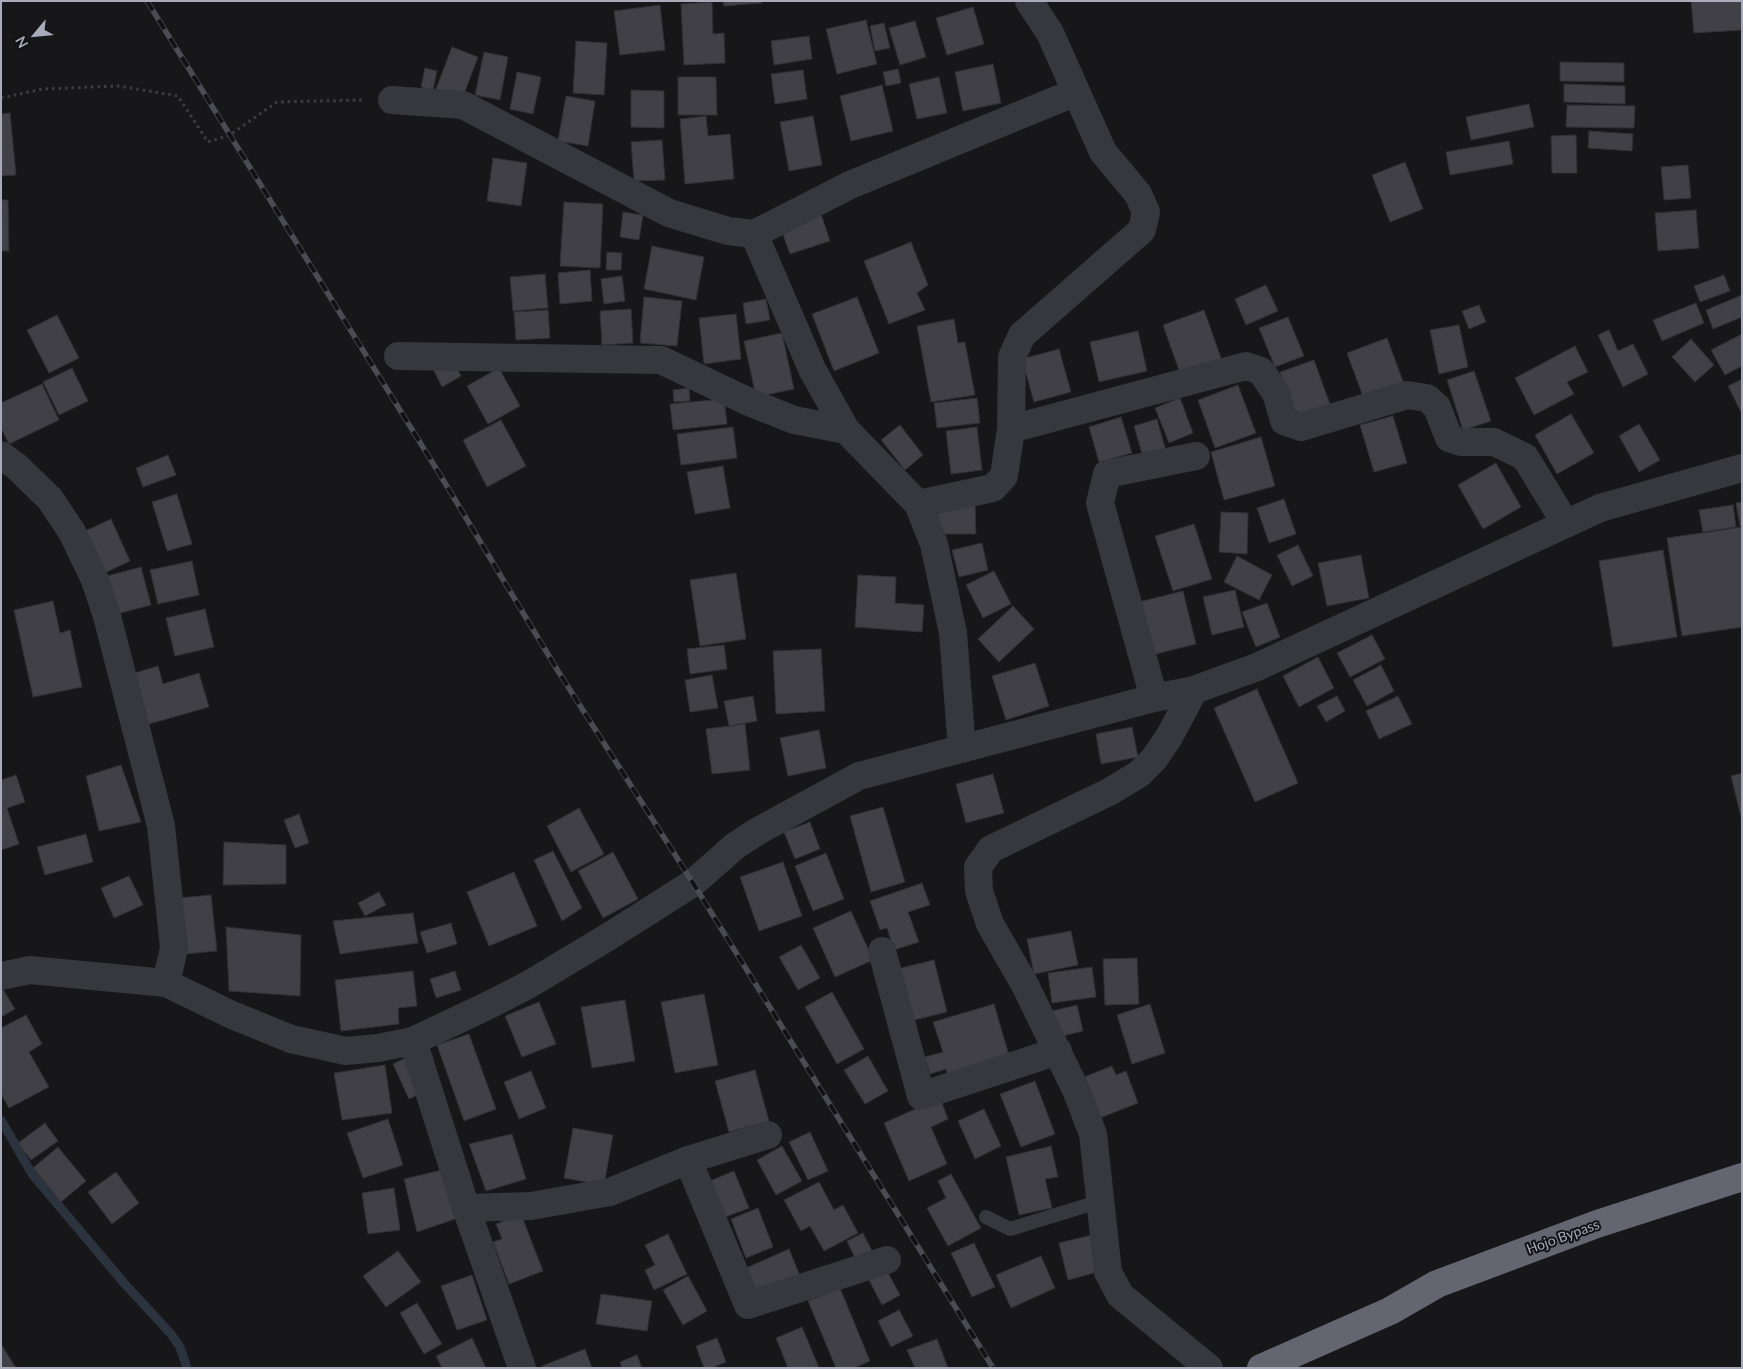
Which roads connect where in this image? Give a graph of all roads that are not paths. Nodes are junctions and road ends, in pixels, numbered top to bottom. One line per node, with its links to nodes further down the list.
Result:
1 (1029, 1): 2 (street)
2 (1076, 92): 4 (street); 6 (street)
3 (392, 100): 4 (street)
4 (754, 234): 7 (street)
5 (398, 356): 7 (street)
6 (1011, 429): 11 (street); 12 (street)
7 (846, 430): 11 (street)
8 (1, 455): 18 (street)
9 (1196, 456): 14 (street)
10 (1742, 468): 12 (street)
11 (918, 504): 15 (street)
12 (1566, 524): 13 (street)
13 (1194, 690): 14 (street); 20 (street)
14 (1154, 698): 15 (street)
15 (962, 749): 19 (street)
16 (882, 951): 20 (street)
17 (1, 976): 18 (street)
18 (166, 983): 19 (street)
19 (413, 1041): 26 (street)
20 (1058, 1051): 25 (street)
21 (768, 1135): 22 (street)
22 (688, 1160): 26 (street); 28 (street)
23 (1742, 1177): 29 (highway, Hojo Bypass)
24 (1742, 1196): 29 (highway, Hojo Bypass)
25 (1100, 1201): 27 (lane); 31 (street)
26 (466, 1208): 30 (street)
27 (986, 1217)
28 (887, 1260)
29 (1390, 1311): 32 (highway, Hojo Bypass)
30 (522, 1368)
31 (1209, 1368)
32 (1261, 1368)

